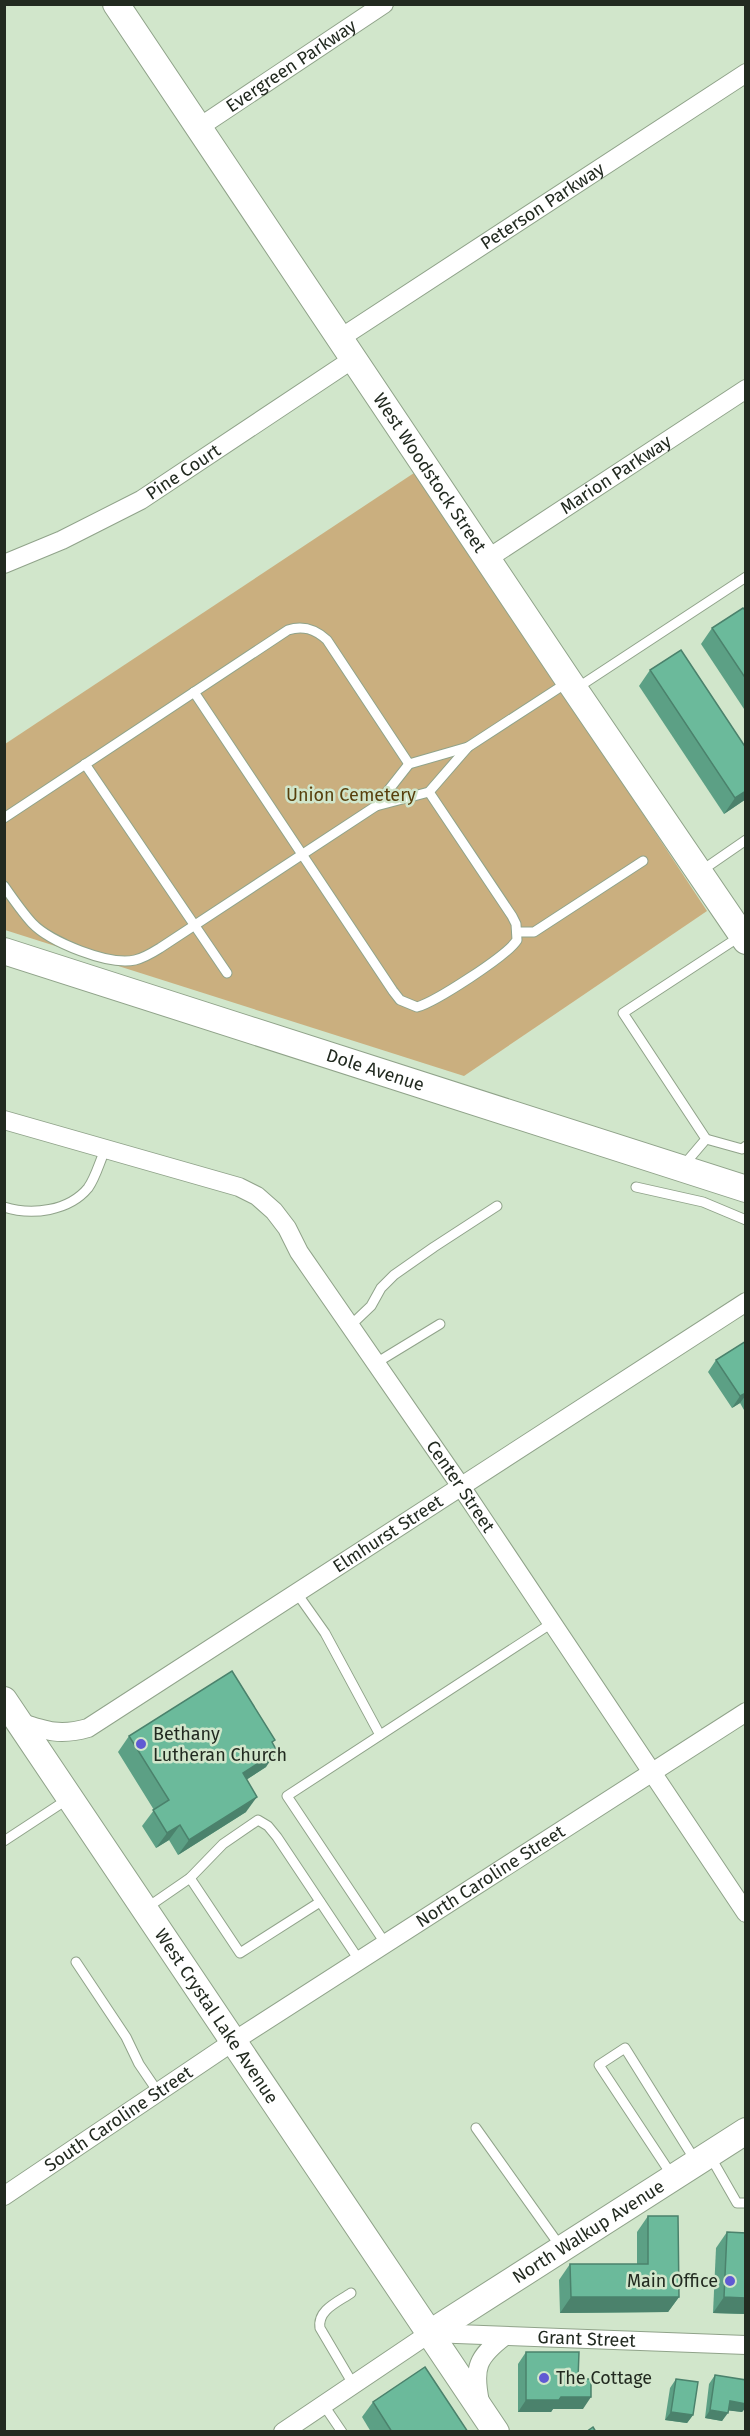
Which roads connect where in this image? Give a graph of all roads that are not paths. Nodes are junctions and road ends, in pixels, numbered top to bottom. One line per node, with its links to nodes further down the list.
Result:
1 (116, 4): 4 (street, West Woodstock Street)
2 (384, 4): 4 (street, Evergreen Parkway)
3 (746, 73): 5 (street, Peterson Parkway)
4 (198, 128): 5 (street, West Woodstock Street)
5 (346, 349): 7 (street, West Woodstock Street); 8 (street, Pine Court)
6 (746, 389): 7 (street, Marion Parkway)
7 (487, 559): 10 (street, West Woodstock Street)
8 (4, 564)
9 (746, 577): 10 (lane)
10 (572, 686): 12 (lane); 21 (street, West Woodstock Street)
11 (194, 692): 13 (lane); 14 (lane); 19 (lane)
12 (468, 747): 14 (lane); 15 (lane)
13 (85, 764): 17 (lane); 23 (lane)
14 (409, 764): 16 (lane)
15 (429, 792): 16 (lane); 24 (lane)
16 (376, 806): 19 (lane)
17 (4, 818)
18 (746, 840): 21 (lane)
19 (303, 854): 23 (lane); 24 (lane)
20 (643, 861): 24 (lane)
21 (699, 873): 25 (street, West Woodstock Street)
22 (4, 886): 23 (lane)
23 (195, 926): 27 (lane)
24 (517, 932)
25 (743, 938): 29 (lane)
26 (4, 951): 32 (street, Dole Avenue)
27 (227, 973)
28 (4, 1120): 31 (street, Center Street)
29 (706, 1139): 30 (lane); 32 (lane)
30 (746, 1146)
31 (106, 1148): 36 (lane); 40 (street, Center Street)
32 (682, 1168): 34 (street, Dole Avenue)
33 (636, 1187): 37 (lane)
34 (746, 1189)
35 (497, 1206): 40 (lane)
36 (4, 1207)
37 (746, 1220)
38 (746, 1302): 42 (street, Elmhurst Street)
39 (440, 1324): 41 (lane)
40 (350, 1326): 41 (street, Center Street)
41 (376, 1363): 42 (street, Center Street)
42 (460, 1485): 43 (street, Elmhurst Street); 44 (street, Center Street)
43 (296, 1592): 47 (street, Elmhurst Street); 48 (lane)
44 (552, 1623): 48 (lane); 49 (street, Center Street)
45 (4, 1700): 47 (street, West Crystal Lake Avenue)
46 (746, 1712): 49 (street, North Caroline Street)
47 (12, 1722): 50 (street, West Crystal Lake Avenue)
48 (380, 1735): 56 (lane)
49 (652, 1771): 55 (street, Center Street); 56 (street, North Caroline Street)
50 (70, 1798): 51 (lane); 54 (street, West Crystal Lake Avenue)
51 (4, 1841)
52 (190, 1878): 53 (lane); 53 (lane); 54 (lane)
53 (320, 1902): 57 (lane)
54 (145, 1909): 59 (street, West Crystal Lake Avenue)
55 (746, 1913)
56 (385, 1944): 57 (street, North Caroline Street)
57 (359, 1960): 59 (street, North Caroline Street)
58 (76, 1962): 60 (lane)
59 (234, 2041): 60 (street, South Caroline Street); 69 (street, West Crystal Lake Avenue)
60 (158, 2092): 65 (street, South Caroline Street)
61 (476, 2128): 67 (lane)
62 (746, 2131): 63 (street, North Walkup Avenue)
63 (702, 2158): 64 (street, North Walkup Avenue); 64 (lane); 66 (lane)
64 (673, 2177): 67 (street, North Walkup Avenue)
65 (4, 2196)
66 (746, 2203)
67 (561, 2248): 69 (street, North Walkup Avenue)
68 (351, 2293): 72 (lane)
69 (430, 2333): 70 (street, Grant Street); 72 (street); 74 (street, West Crystal Lake Avenue)
70 (505, 2336): 71 (street, Grant Street); 74 (street)
71 (746, 2345)
72 (353, 2384): 73 (street)
73 (323, 2404): 75 (street); 76 (lane)
74 (489, 2422)
75 (283, 2432)
76 (342, 2432)

